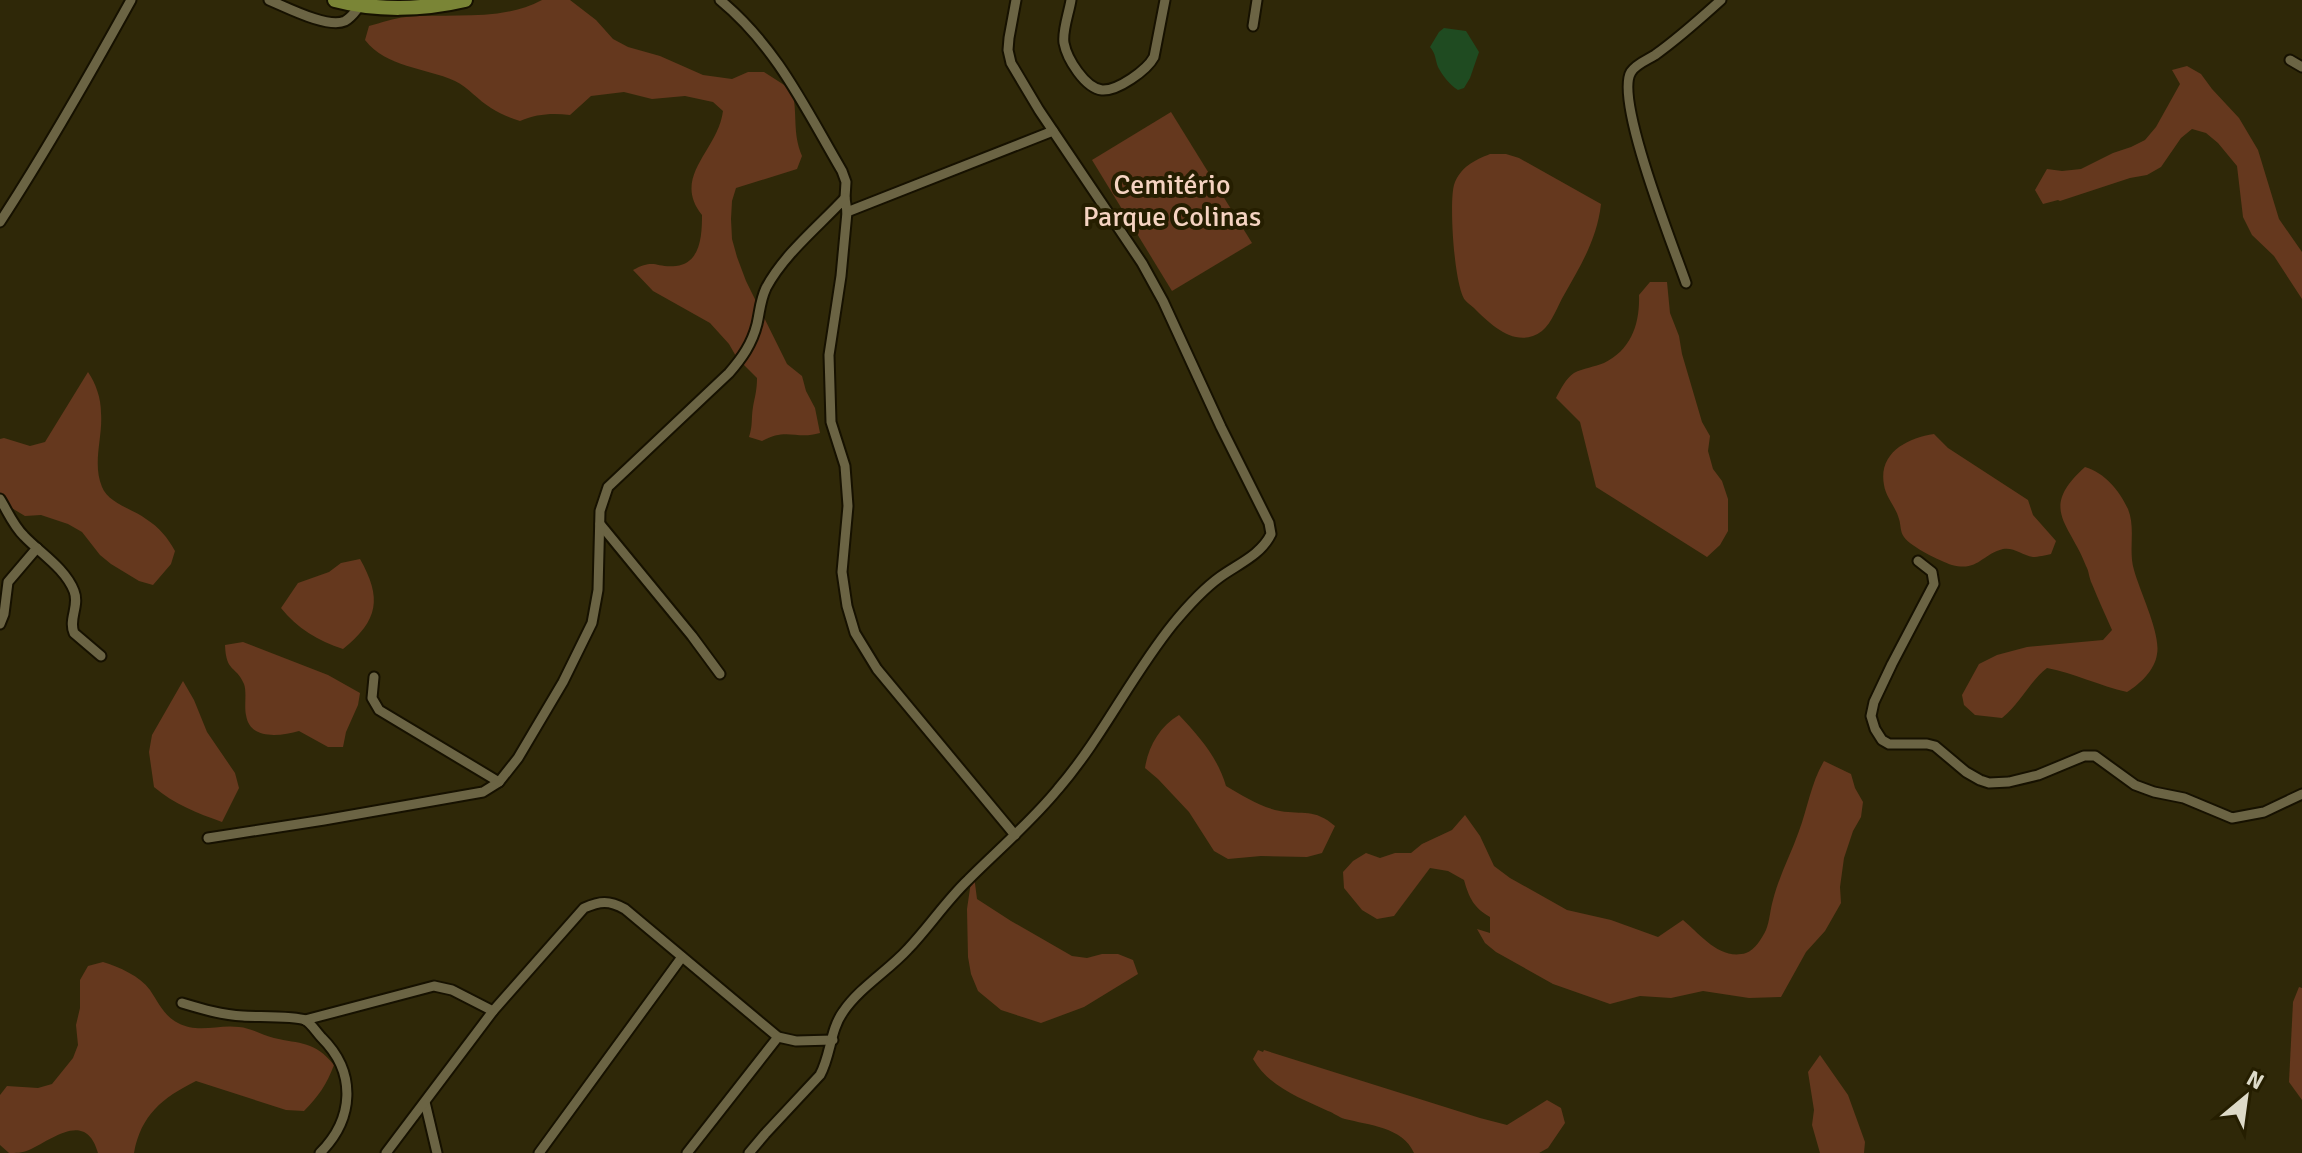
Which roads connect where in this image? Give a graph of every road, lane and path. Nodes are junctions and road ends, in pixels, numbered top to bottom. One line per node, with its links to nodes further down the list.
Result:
1 (131, 0): 18 (street)
2 (269, 0): 11 (street)
3 (335, 0): 11 (main road)
4 (465, 0): 11 (main road)
5 (720, 0): 16 (street)
6 (1016, 0): 15 (street)
7 (1071, 0): 8 (street)
8 (1165, 0)
9 (1257, 0): 12 (street)
10 (1721, 0): 19 (street)
11 (359, 7)
12 (1253, 26)
13 (2290, 60): 14 (street)
14 (2302, 67)
15 (1053, 131): 17 (street); 32 (street)
16 (845, 198): 17 (street); 21 (street)
17 (847, 212): 32 (street)
18 (0, 222)
19 (1686, 283)
20 (0, 499): 22 (street)
21 (600, 524): 28 (street); 30 (street)
22 (37, 548): 24 (street); 27 (street)
23 (1918, 561): 31 (street)
24 (8, 582): 25 (street); 26 (street)
25 (0, 590)
26 (0, 624)
27 (101, 656)
28 (720, 674)
29 (374, 677): 30 (street)
30 (499, 782): 33 (street)
31 (2302, 794)
32 (1015, 835): 39 (street)
33 (208, 838)
34 (682, 957): 36 (street); 38 (street); 44 (street)
35 (182, 1003): 37 (street)
36 (493, 1011): 37 (street); 40 (street)
37 (305, 1020): 41 (street)
38 (778, 1037): 39 (street); 45 (street)
39 (833, 1040): 46 (street)
40 (425, 1102): 42 (street); 43 (street)
41 (320, 1153)
42 (386, 1153)
43 (437, 1153)
44 (539, 1153)
45 (687, 1153)
46 (749, 1153)

